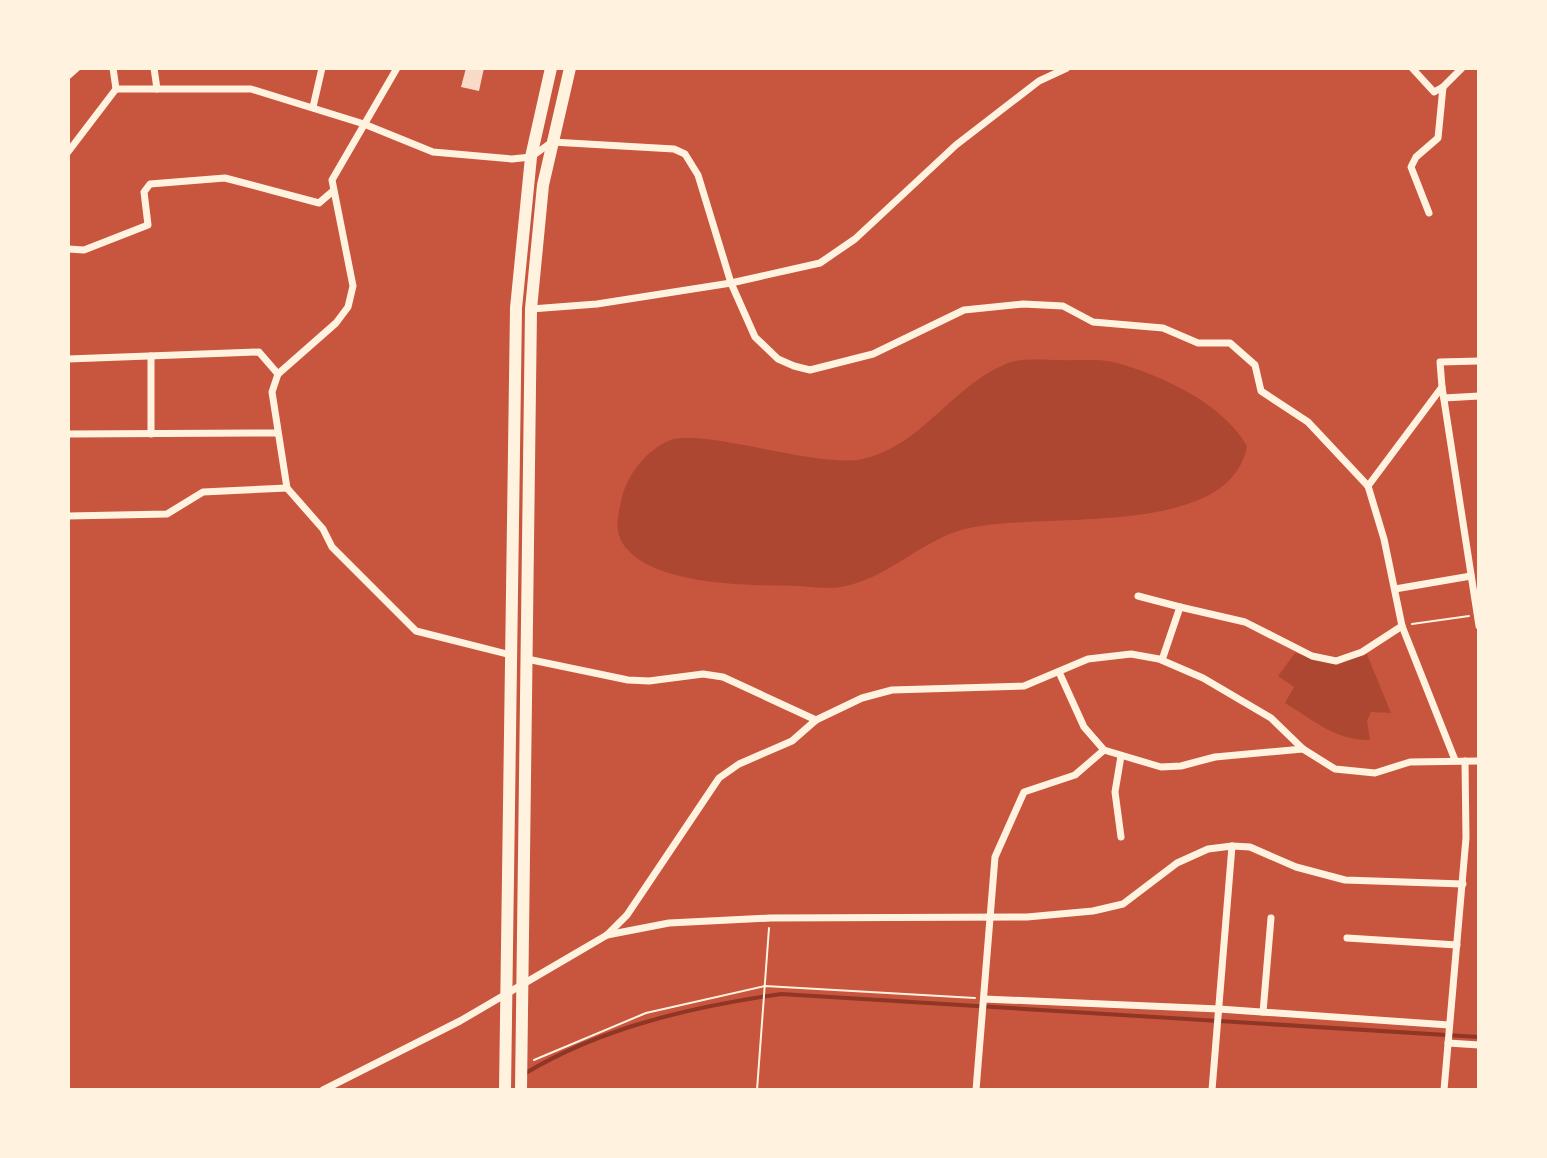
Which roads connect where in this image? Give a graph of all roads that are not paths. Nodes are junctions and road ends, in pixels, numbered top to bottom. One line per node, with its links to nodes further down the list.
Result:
1 (77, 68): 11 (street)
2 (113, 68): 13 (street)
3 (154, 68): 14 (street)
4 (322, 68): 15 (street)
5 (397, 68): 16 (street)
6 (551, 68): 19 (highway)
7 (570, 68): 17 (highway)
8 (1067, 68): 23 (street)
9 (1412, 68): 12 (street)
10 (1462, 68): 12 (street)
11 (68, 76)
12 (1443, 87): 21 (street)
13 (116, 89): 14 (street); 18 (street)
14 (157, 89): 15 (street)
15 (313, 107): 16 (street)
16 (364, 124): 19 (street); 20 (street)
17 (552, 142): 19 (street); 23 (street); 24 (highway)
18 (68, 152)
19 (531, 157): 69 (highway)
20 (333, 191): 22 (street); 28 (street)
21 (1429, 213)
22 (68, 249)
23 (731, 283): 24 (street); 35 (street)
24 (531, 309): 70 (highway)
25 (151, 356): 26 (street); 28 (street); 34 (street)
26 (68, 359)
27 (1479, 361): 29 (street)
28 (278, 374): 32 (street)
29 (1442, 387): 31 (street); 35 (street)
30 (1479, 396): 31 (street)
31 (1444, 398): 38 (street)
32 (277, 433): 34 (street); 36 (street)
33 (68, 434): 34 (street)
34 (151, 434)
35 (1368, 486): 39 (street)
36 (287, 488): 37 (street); 47 (street)
37 (68, 516)
38 (1471, 576): 39 (street); 42 (street)
39 (1395, 589): 43 (street)
40 (1138, 596): 41 (street)
41 (1180, 607): 43 (street); 45 (street)
42 (1477, 615): 44 (street)
43 (1402, 626): 51 (street)
44 (1479, 626)
45 (1162, 660): 46 (street); 48 (street)
46 (1059, 672): 47 (street); 49 (street)
47 (816, 720): 59 (street)
48 (1303, 749): 50 (street); 51 (street)
49 (1104, 750): 50 (street); 57 (street)
50 (1121, 756): 54 (street)
51 (1455, 760): 52 (street)
52 (1465, 761): 53 (street); 56 (street)
53 (1479, 761)
54 (1121, 837)
55 (1232, 846): 56 (street); 57 (street); 63 (street)
56 (1463, 884): 61 (street)
57 (989, 915): 59 (street); 62 (street)
58 (1271, 918): 64 (street)
59 (607, 935): 68 (street)
60 (1347, 938): 61 (street)
61 (1457, 945): 65 (street)
62 (984, 999): 63 (street); 71 (street)
63 (1219, 1009): 64 (street); 72 (street)
64 (1263, 1012): 65 (street)
65 (1449, 1025): 66 (street)
66 (1448, 1043): 67 (street); 73 (street)
67 (1479, 1045)
68 (323, 1090)
69 (505, 1090)
70 (521, 1090)
71 (976, 1090)
72 (1212, 1090)
73 (1444, 1090)

